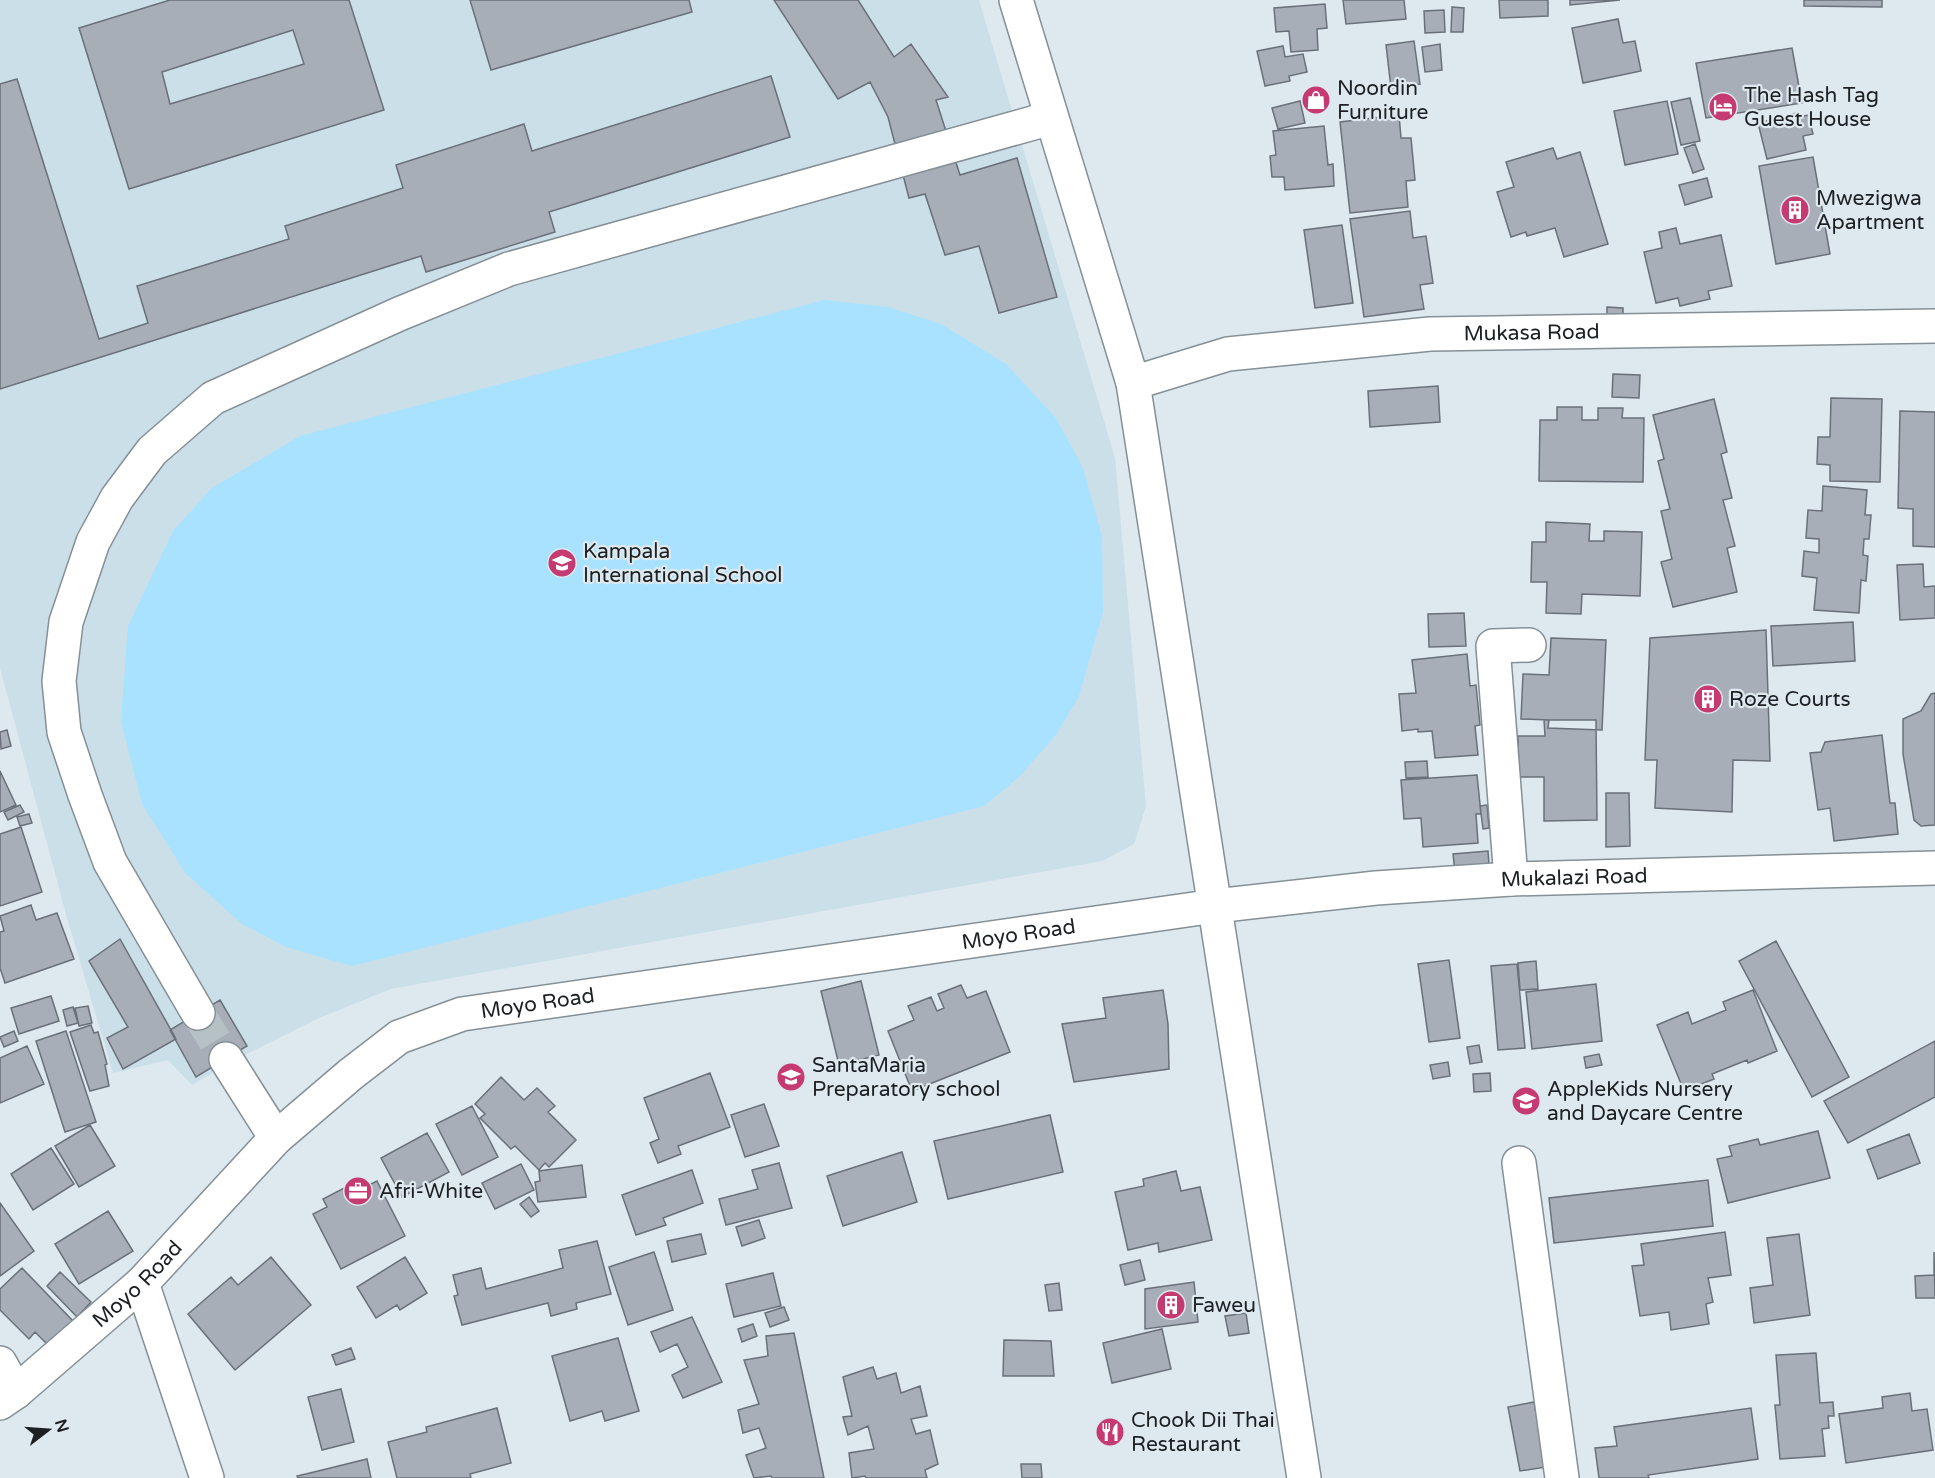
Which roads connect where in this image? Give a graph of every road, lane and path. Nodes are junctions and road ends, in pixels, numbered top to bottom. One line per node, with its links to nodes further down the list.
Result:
1 (1016, 0): 2 (street)
2 (1051, 118): 4 (street); 9 (street)
3 (1935, 326): 4 (street, Mukasa Road)
4 (1133, 383): 8 (street)
5 (1529, 645): 7 (street)
6 (1935, 868): 7 (street, Mukalazi Road)
7 (1511, 879): 8 (street, Mukalazi Road)
8 (1215, 906): 11 (street, Moyo Road); 17 (street)
9 (198, 1013)
10 (226, 1059): 11 (street)
11 (276, 1138): 13 (street, Moyo Road)
12 (1519, 1162): 18 (street)
13 (142, 1283): 15 (street, Moyo Road); 16 (street)
14 (0, 1363): 15 (street)
15 (8, 1398)
16 (207, 1478)
17 (1304, 1478)
18 (1562, 1478)

